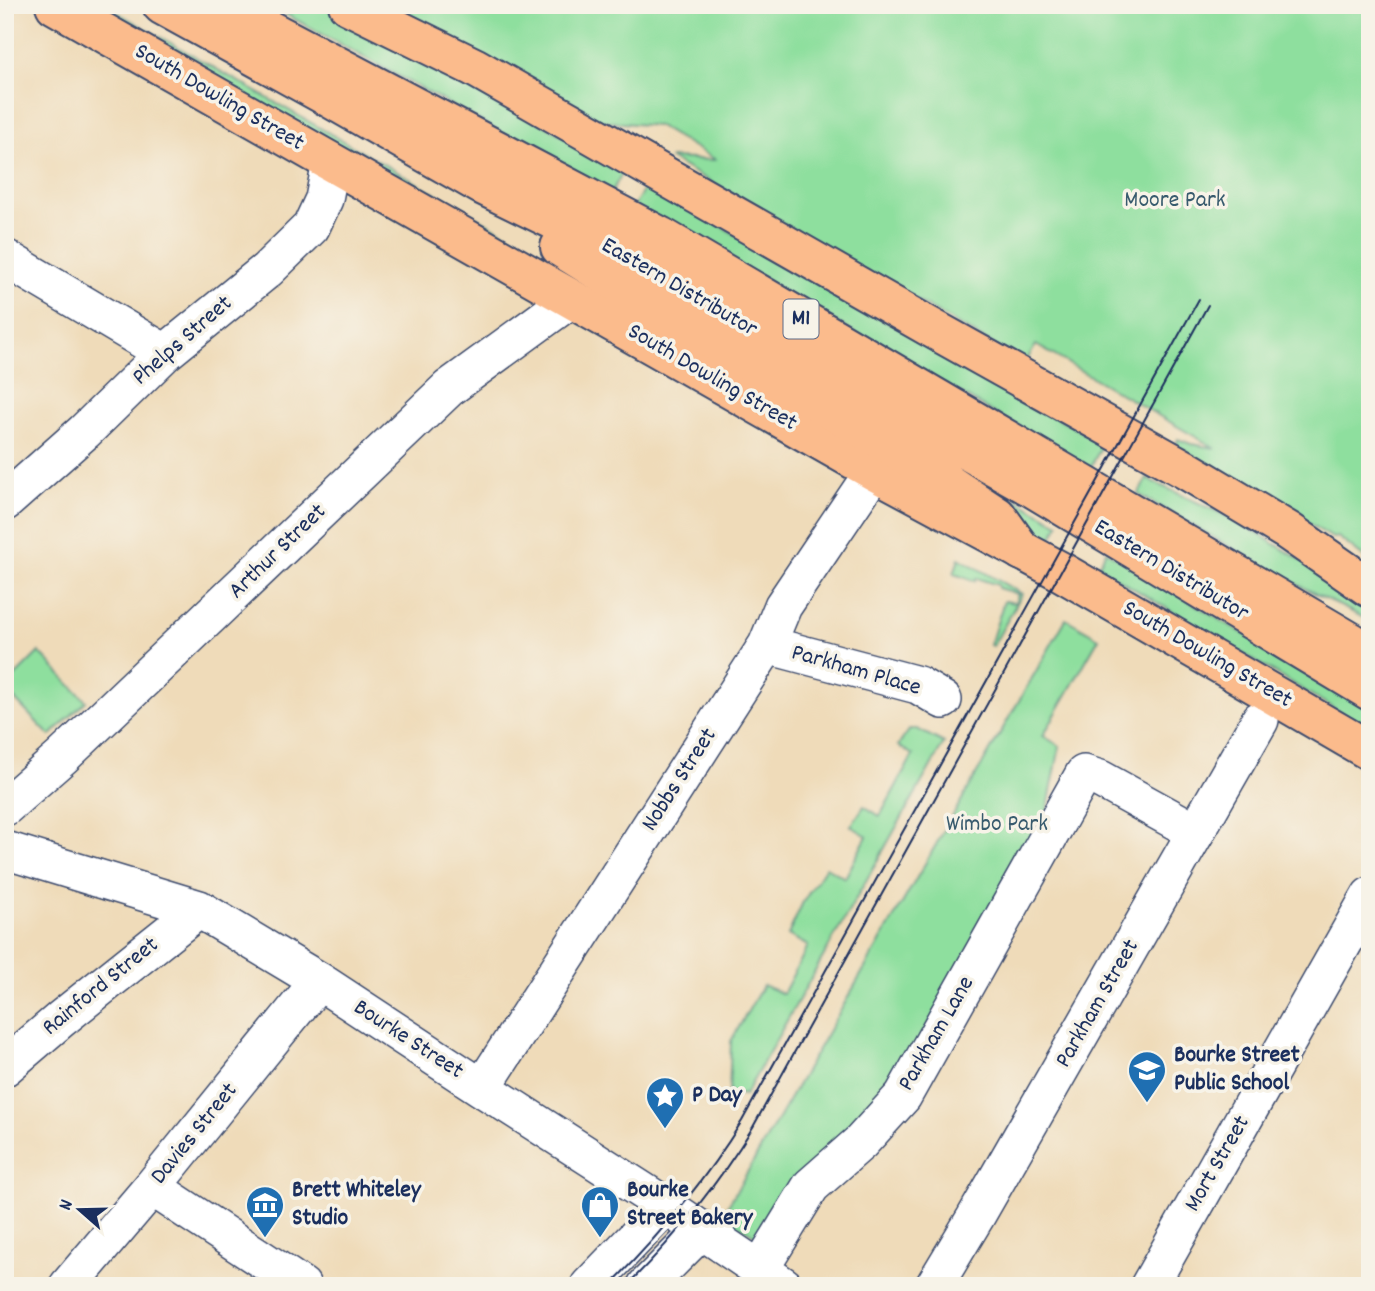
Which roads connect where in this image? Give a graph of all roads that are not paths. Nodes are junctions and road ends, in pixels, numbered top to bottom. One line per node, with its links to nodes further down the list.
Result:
1 (55, 5): 5 (main road, South Dowling Street)
2 (162, 5): 6 (main road, Eastern Distributor / M1)
3 (222, 5): 15 (main road, Eastern Distributor / M1)
4 (348, 5): 13 (main road)
5 (331, 162): 9 (street, Phelps Street); 10 (main road, South Dowling Street)
6 (482, 185): 12 (main road, M1); 16 (main road, Eastern Distributor / M1)
7 (5, 258): 9 (street)
8 (560, 307): 20 (street, Arthur Street)
9 (165, 354): 11 (street, Phelps Street)
10 (874, 471): 12 (main road, South Dowling Street); 14 (street, Nobbs Street)
11 (5, 502)
12 (1022, 551): 19 (main road, South Dowling Street)
13 (1370, 588)
14 (767, 645): 17 (street, Parkham Place); 27 (street, Nobbs Street)
15 (1370, 653)
16 (1370, 691)
17 (943, 700)
18 (1260, 720): 21 (street, Parkham Street)
19 (1370, 751)
20 (5, 807)
21 (1196, 832): 31 (street, Parkham Lane); 36 (street, Parkham Street)
22 (5, 850): 24 (street, Bourke Street)
23 (1370, 896): 37 (street, Mort Street)
24 (199, 909): 25 (street, Bourke Street); 26 (street, Rainford Street)
25 (319, 981): 27 (street, Bourke Street); 28 (street, Davies Street)
26 (5, 1067)
27 (482, 1088): 29 (street, Bourke Street)
28 (152, 1186): 32 (street, Davies Street); 33 (street)
29 (666, 1206): 30 (street, Bourke Street); 34 (street)
30 (702, 1230): 31 (street, Bourke Street); 35 (street)
31 (772, 1278)
32 (68, 1286)
33 (302, 1286)
34 (589, 1286)
35 (646, 1286)
36 (934, 1286)
37 (1149, 1286)

